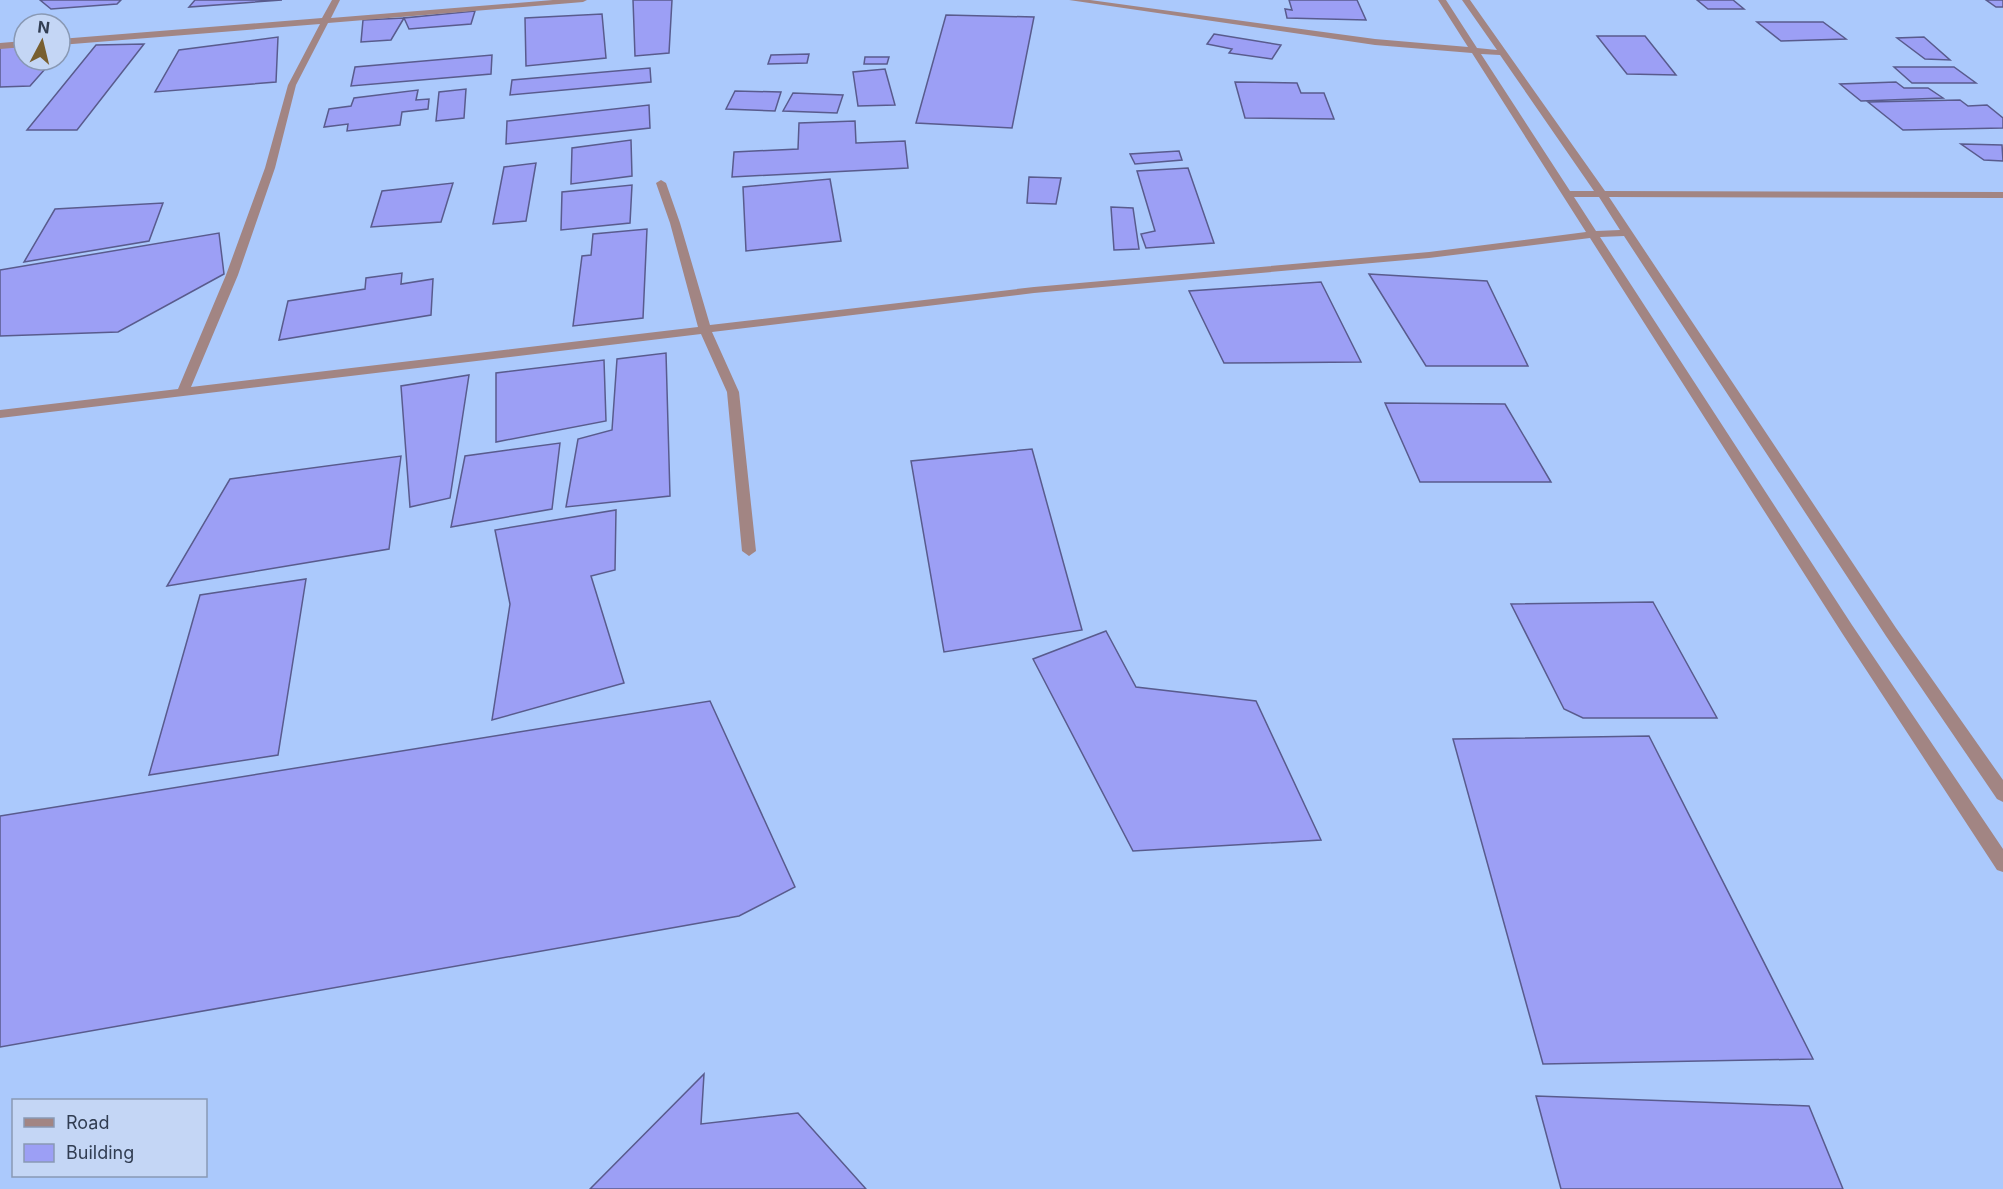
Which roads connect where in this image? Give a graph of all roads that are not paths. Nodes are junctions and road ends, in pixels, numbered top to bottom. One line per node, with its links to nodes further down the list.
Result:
1 (336, 0): 6 (street)
2 (583, 0): 6 (street)
3 (1073, 0): 8 (street)
4 (1442, 0): 8 (street)
5 (1466, 0): 9 (street)
6 (325, 20): 7 (street); 17 (street)
7 (72, 41)
8 (1475, 53): 9 (street); 12 (street)
9 (1503, 53): 11 (street)
10 (661, 183): 16 (street)
11 (1601, 193): 12 (street); 13 (street); 14 (street)
12 (1569, 194): 15 (street)
13 (2003, 195)
14 (1627, 233): 15 (street); 20 (street)
15 (1594, 234): 16 (street); 21 (street)
16 (705, 330): 17 (street); 19 (street)
17 (183, 392): 18 (street)
18 (0, 414)
19 (749, 551)
20 (2003, 794)
21 (2003, 864)

